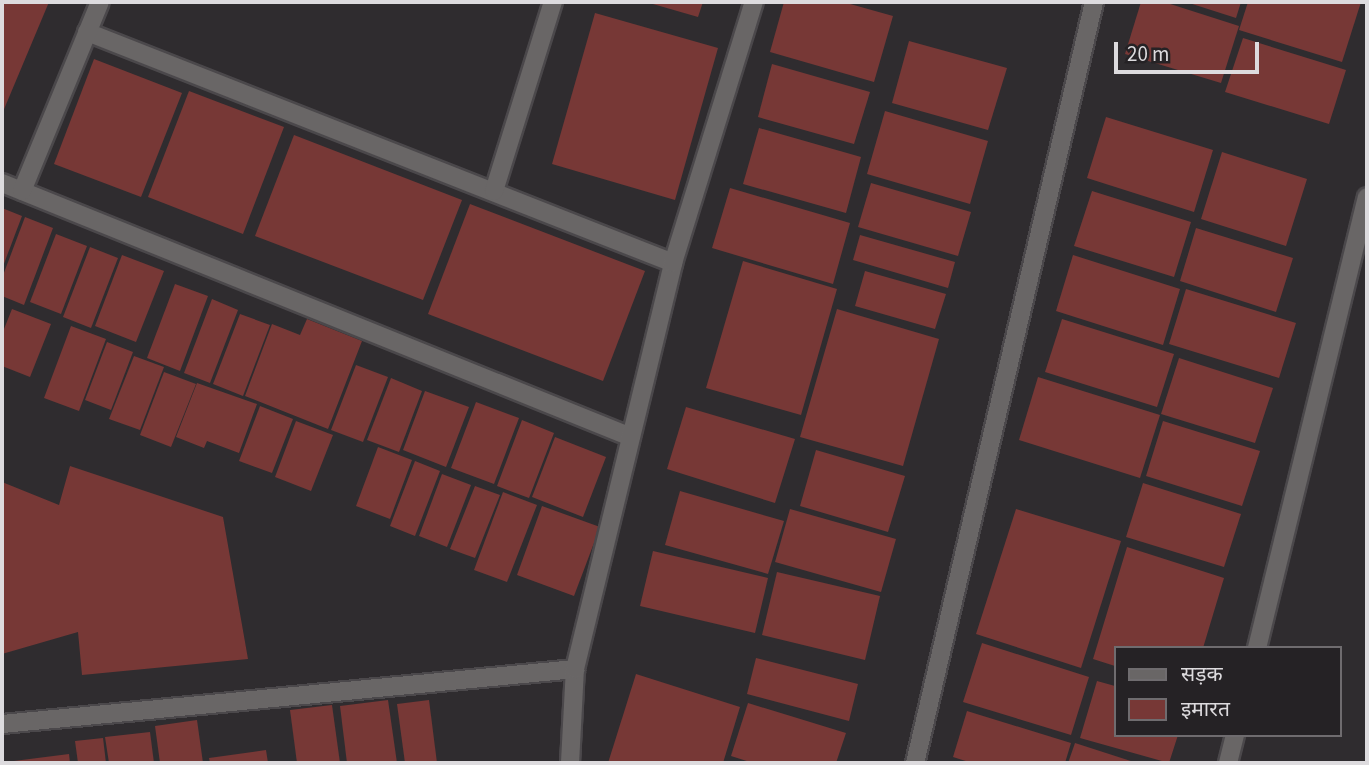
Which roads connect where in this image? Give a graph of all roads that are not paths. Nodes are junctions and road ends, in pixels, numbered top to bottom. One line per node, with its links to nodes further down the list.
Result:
1 (100, 2): 5 (street)
2 (553, 2): 8 (street)
3 (754, 2): 10 (street)
4 (1094, 2): 17 (street)
5 (88, 32): 7 (street); 8 (street)
6 (2, 183): 7 (street)
7 (22, 191): 11 (street)
8 (494, 191): 10 (street)
9 (1367, 197): 12 (street)
10 (673, 263): 11 (street)
11 (631, 437): 13 (street)
12 (1257, 646)
13 (575, 669): 14 (street); 16 (street)
14 (2, 724)
15 (1234, 737): 18 (street)
16 (570, 763)
17 (915, 763)
18 (1228, 763)

